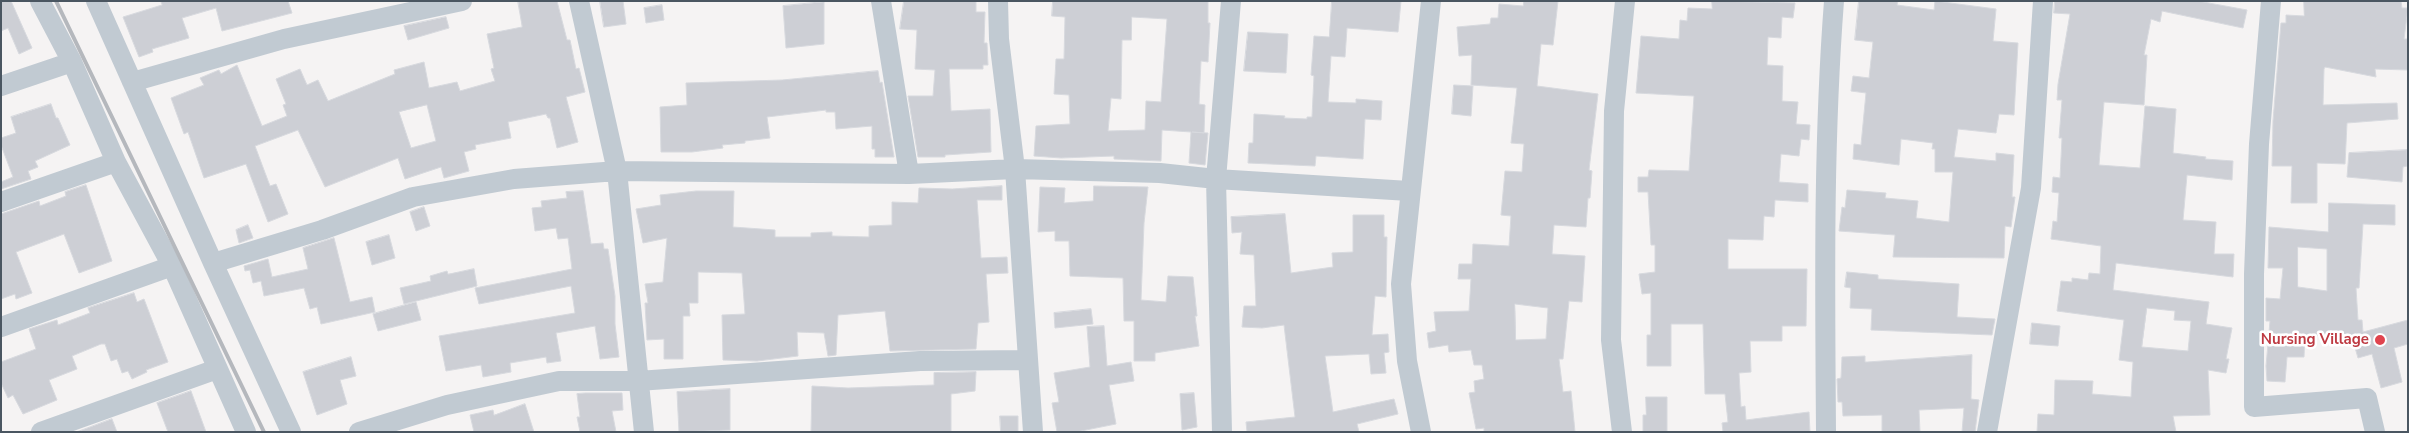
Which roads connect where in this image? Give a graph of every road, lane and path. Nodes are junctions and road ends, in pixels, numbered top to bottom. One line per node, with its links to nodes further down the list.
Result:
1 (40, 1): 13 (street)
2 (96, 1): 14 (street)
3 (462, 1): 14 (street)
4 (579, 1): 18 (street)
5 (881, 1): 19 (street)
6 (998, 1): 17 (street)
7 (1231, 1): 20 (street)
8 (1431, 1): 21 (street)
9 (1624, 1): 37 (street)
10 (1834, 1): 38 (street)
11 (2043, 1): 39 (street)
12 (2271, 1): 40 (street)
13 (72, 62): 15 (street); 16 (street)
14 (132, 82): 23 (street)
15 (1, 86)
16 (116, 162): 22 (street); 24 (street)
17 (1015, 169): 19 (street); 20 (street); 26 (street)
18 (617, 171): 19 (street); 23 (street); 28 (street)
19 (909, 174)
20 (1216, 179): 21 (street); 35 (street)
21 (1409, 191): 36 (street)
22 (1, 202)
23 (213, 263): 31 (street)
24 (172, 266): 25 (street); 27 (street)
25 (1, 327)
26 (1028, 360): 28 (street); 34 (street)
27 (216, 369): 29 (street); 30 (street)
28 (638, 381): 32 (street); 33 (street)
29 (41, 432)
30 (246, 432)
31 (291, 432)
32 (359, 432)
33 (644, 432)
34 (1033, 432)
35 (1222, 432)
36 (1421, 432)
37 (1622, 432)
38 (1826, 432)
39 (1987, 432)
40 (2375, 432)

